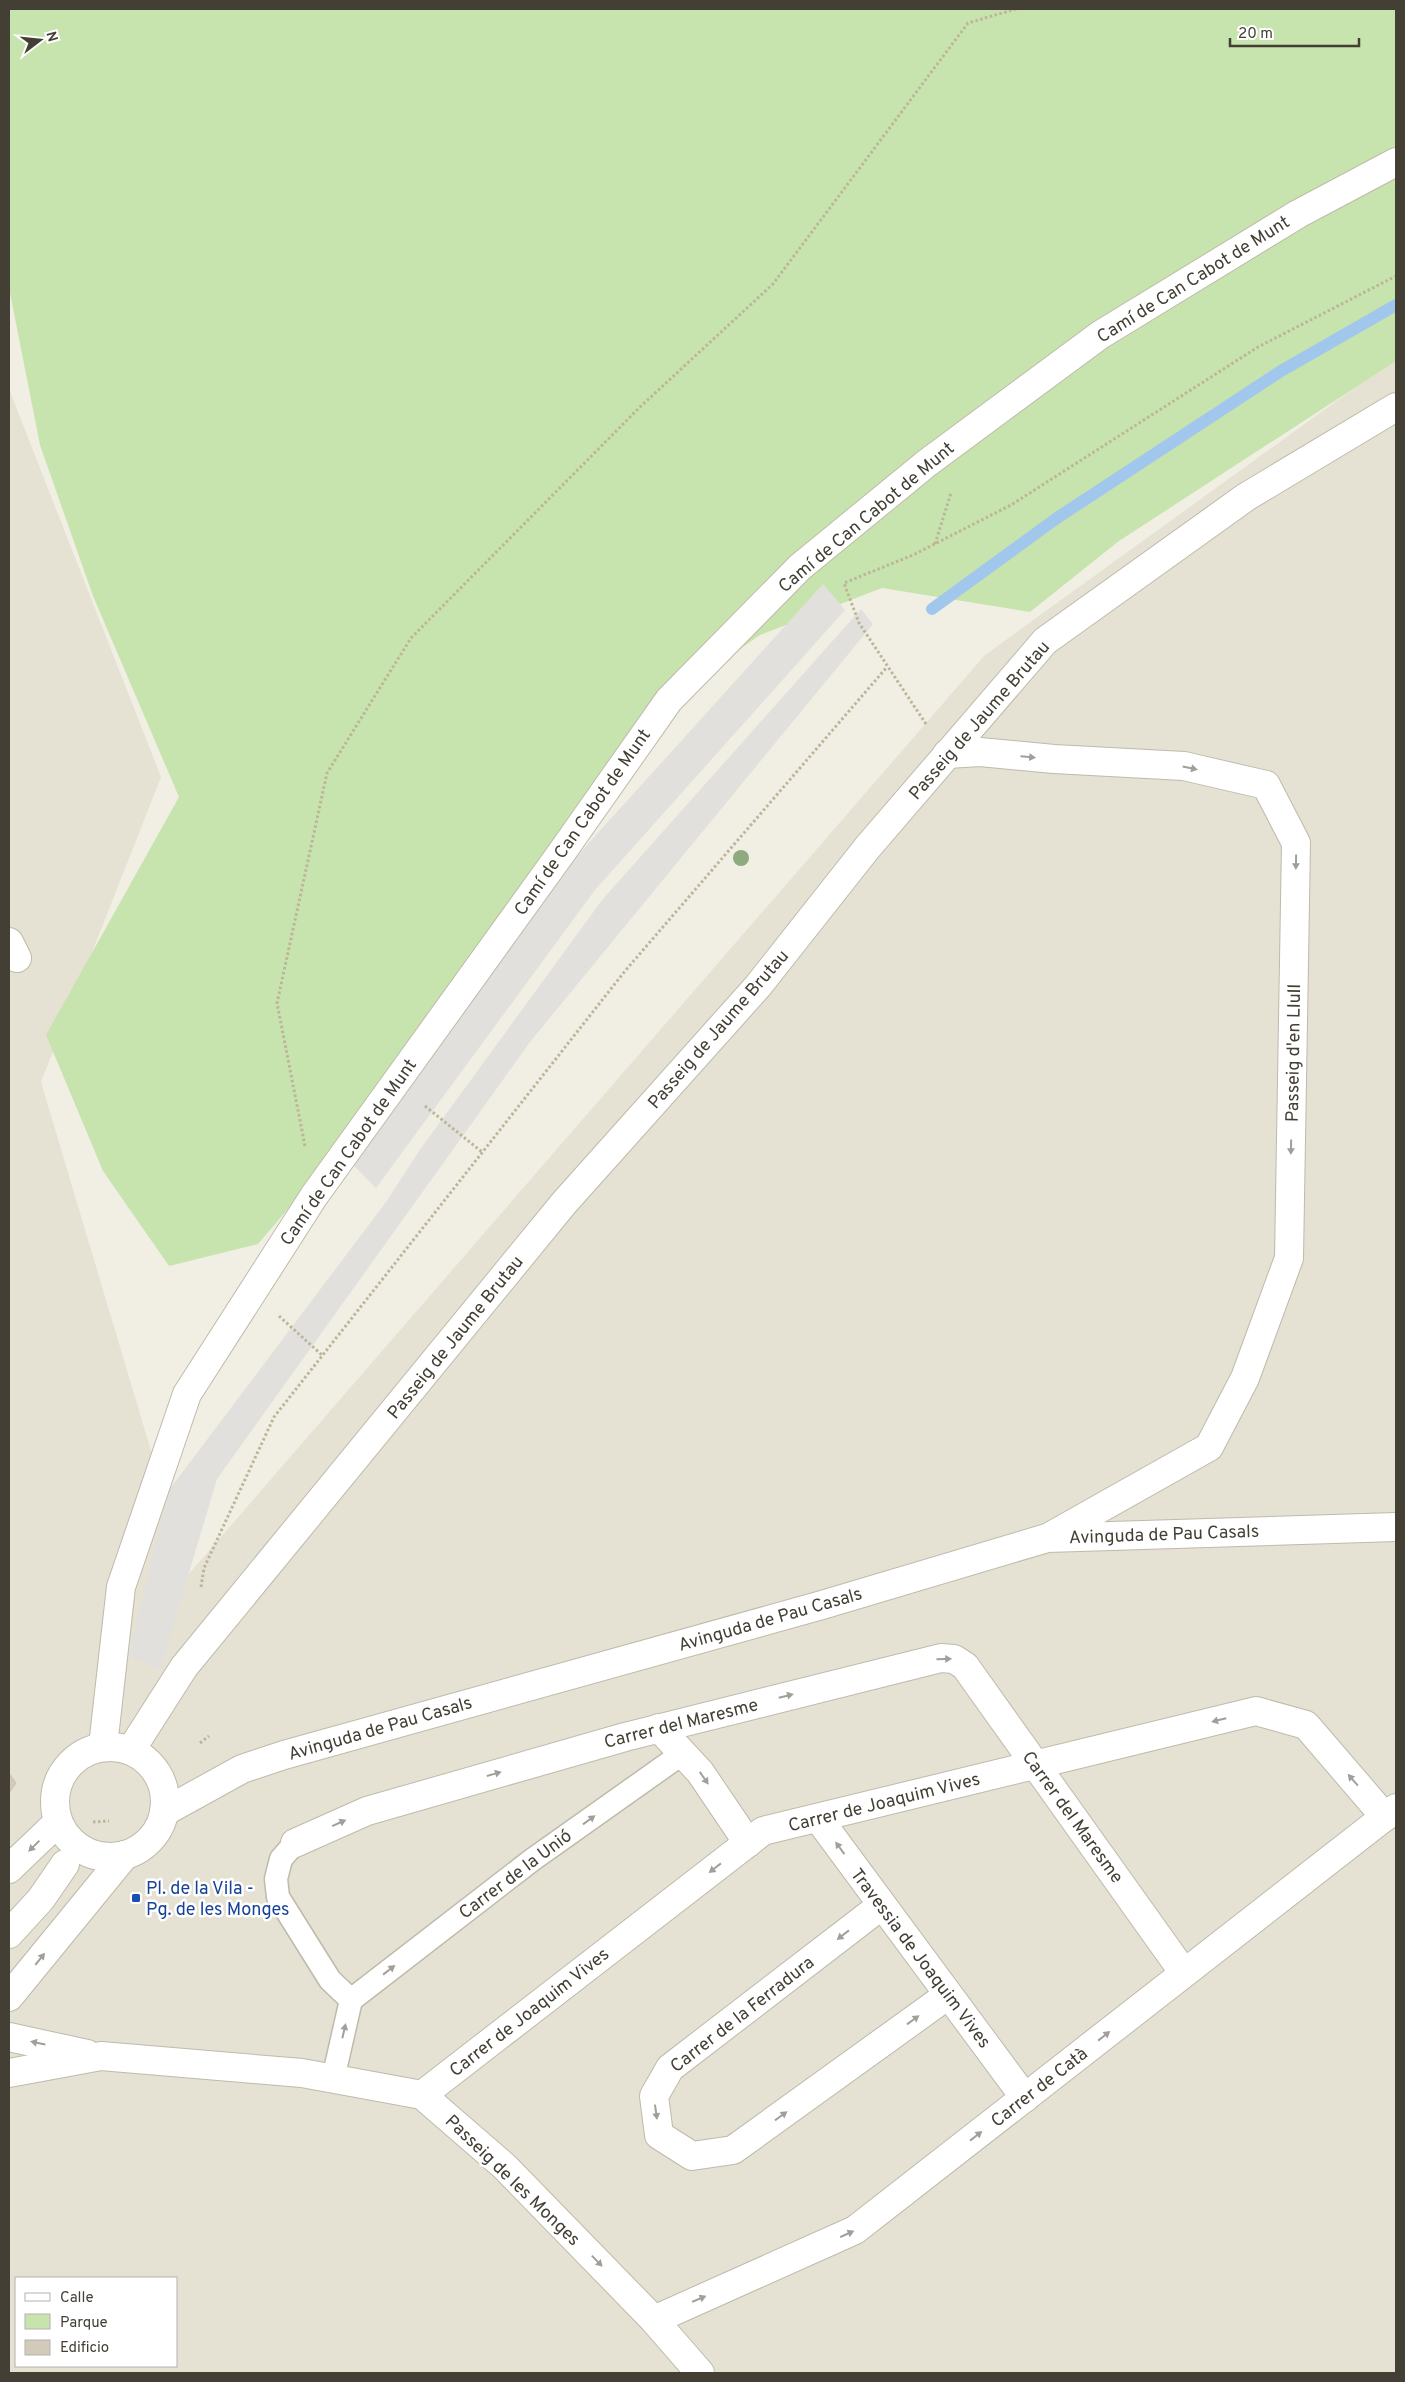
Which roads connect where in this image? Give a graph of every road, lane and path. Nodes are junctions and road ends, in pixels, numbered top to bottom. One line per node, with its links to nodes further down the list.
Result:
1 (1016, 9): 9 (path)
2 (1396, 162): 9 (street, Camí de Can Cabot de Munt)
3 (1396, 276): 5 (path)
4 (1396, 407): 6 (street, Passeig de Jaume Brutau)
5 (888, 667): 6 (path); 8 (path)
6 (947, 754): 13 (street, Passeig d'en Llull, one-way to 13); 19 (street, Passeig de Jaume Brutau)
7 (426, 1107): 8 (path)
8 (482, 1152): 11 (path)
9 (314, 1196): 18 (street, Camí de Can Cabot de Munt)
10 (276, 1313): 11 (path)
11 (323, 1356): 14 (path)
12 (1396, 1527): 13 (street, Avinguda de Pau Casals)
13 (1047, 1538): 22 (street, Avinguda de Pau Casals)
14 (200, 1596)
15 (660, 1728): 20 (street); 21 (street, Carrer del Maresme, one-way to 21); 28 (street, Carrer del Maresme, one-way to 15)
16 (209, 1736): 17 (path)
17 (200, 1743)
18 (103, 1746): 19 (street); 26 (street)
19 (131, 1750): 22 (street)
20 (683, 1753): 29 (street, one-way to 29); 38 (lane, Carrer de la Unió, one-way to 20)
21 (1036, 1765): 23 (street, Carrer de Joaquim Vives, one-way to 21); 24 (street, Carrer de Joaquim Vives); 35 (street, Carrer del Maresme)
22 (164, 1812): 30 (street)
23 (1391, 1812): 35 (street, Carrer de Catà)
24 (818, 1818): 29 (street, Carrer de Joaquim Vives); 33 (street, Travessia de Joaquim Vives, one-way to 24)
25 (117, 1820): 27 (path)
26 (58, 1822): 30 (street); 32 (street, one-way to 32)
27 (93, 1822)
28 (295, 1843): 38 (lane, Carrer del Maresme)
29 (748, 1843): 43 (street, Carrer de Joaquim Vives, one-way to 43)
30 (125, 1855): 37 (street, one-way to 30)
31 (65, 1864): 34 (street)
32 (9, 1869)
33 (882, 1905): 36 (street, Travessia de Joaquim Vives); 36 (street, Carrer de la Ferradura, one-way to 36)
34 (9, 1934)
35 (1184, 1973): 44 (street, Carrer de Catà, one-way to 35)
36 (948, 1995): 44 (street, Travessia de Joaquim Vives)
37 (9, 1997)
38 (351, 2000): 42 (lane, one-way to 38)
39 (9, 2037): 40 (street, one-way to 39)
40 (100, 2056): 41 (street); 42 (street)
41 (9, 2073)
42 (333, 2079): 43 (street)
43 (422, 2095): 45 (street, Passeig de les Monges, one-way to 45)
44 (1025, 2098): 45 (street, Carrer de Catà, one-way to 44)
45 (654, 2320): 46 (street, Passeig de les Monges)
46 (700, 2373)

